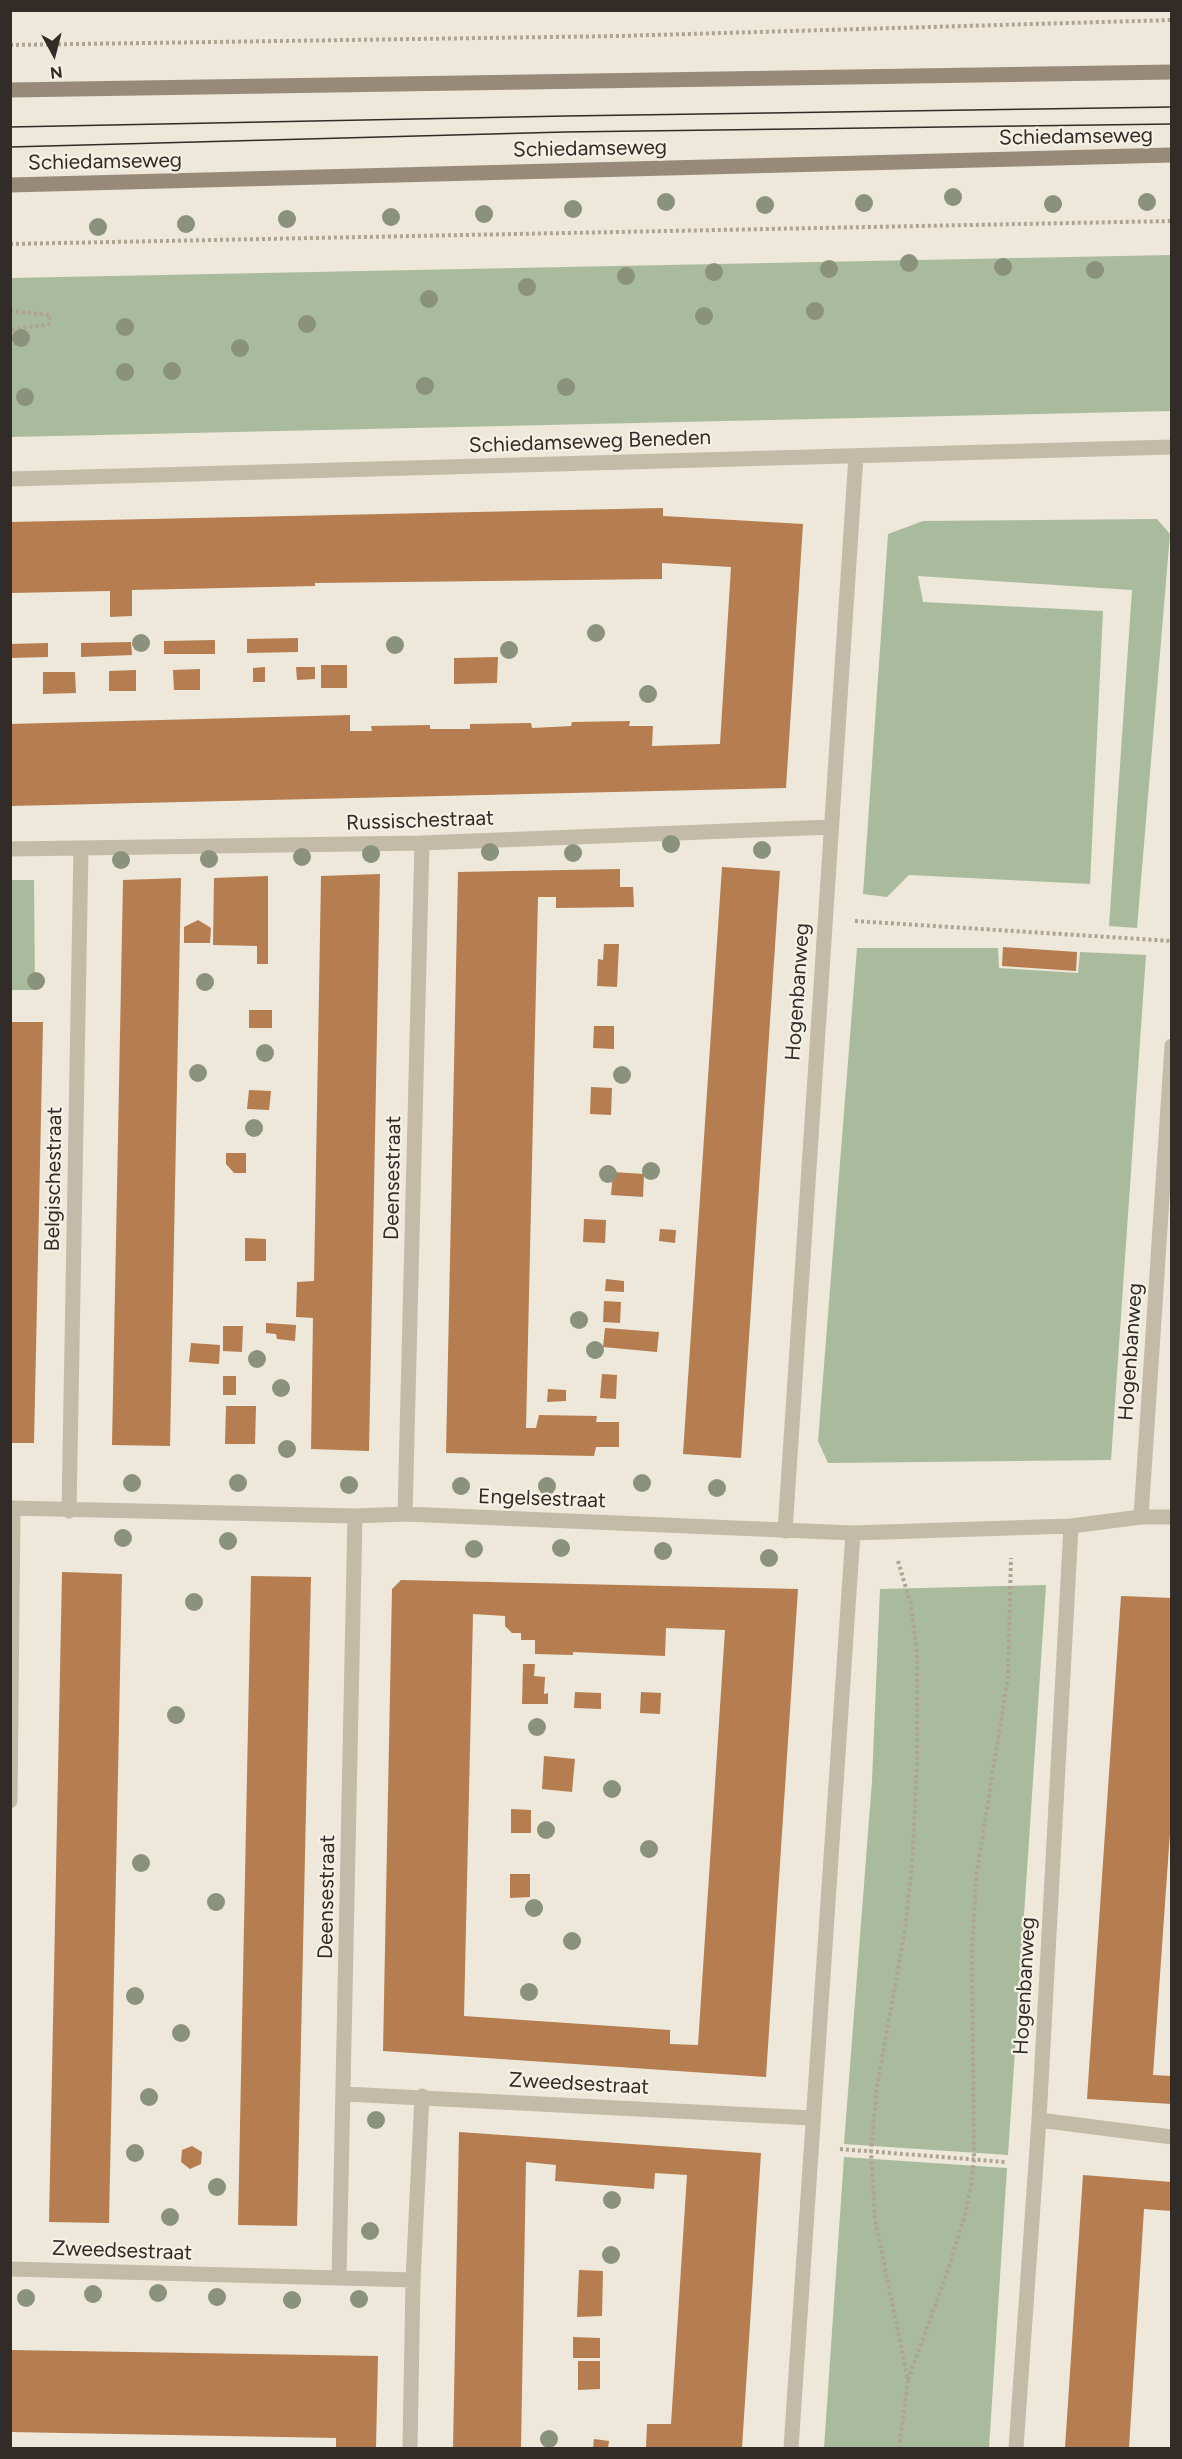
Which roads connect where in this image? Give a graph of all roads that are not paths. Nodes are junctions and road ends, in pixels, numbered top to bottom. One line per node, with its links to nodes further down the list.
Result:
1 (1172, 72): 2 (main road)
2 (10, 90)
3 (1172, 155): 4 (main road, Schiedamseweg)
4 (10, 185)
5 (1172, 447): 6 (street, Schiedamseweg Beneden)
6 (856, 456): 7 (street, Schiedamseweg Beneden); 8 (street, Hogenbanweg)
7 (10, 479)
8 (831, 827): 9 (street, Russischestraat); 20 (street, Hogenbanweg)
9 (422, 843): 10 (street, Russischestraat); 15 (street, Deensestraat)
10 (81, 848): 11 (street, Russischestraat); 14 (street, Belgischestraat)
11 (10, 849)
12 (1172, 1046): 17 (street, Hogenbanweg)
13 (12, 1508): 14 (street, Engelsestraat); 22 (street)
14 (69, 1511): 16 (street, Engelsestraat)
15 (405, 1514): 16 (street, Engelsestraat); 20 (street, Engelsestraat)
16 (355, 1516): 23 (street, Deensestraat)
17 (1141, 1517): 18 (street, Engelsestraat); 19 (street, Engelsestraat)
18 (1172, 1517)
19 (1071, 1526): 21 (street, Engelsestraat); 26 (street, Hogenbanweg)
20 (785, 1531): 21 (street, Engelsestraat)
21 (853, 1533): 25 (street)
22 (10, 1801)
23 (345, 2094): 24 (street, Zweedsestraat); 29 (street, Deensestraat)
24 (422, 2096): 25 (street, Zweedsestraat); 30 (street)
25 (812, 2118): 32 (street)
26 (1039, 2120): 27 (street); 33 (street, Hogenbanweg)
27 (1172, 2137)
28 (10, 2269): 29 (street, Zweedsestraat)
29 (339, 2278): 30 (street, Zweedsestraat)
30 (413, 2280): 31 (street)
31 (410, 2448)
32 (791, 2448)
33 (1016, 2448)

